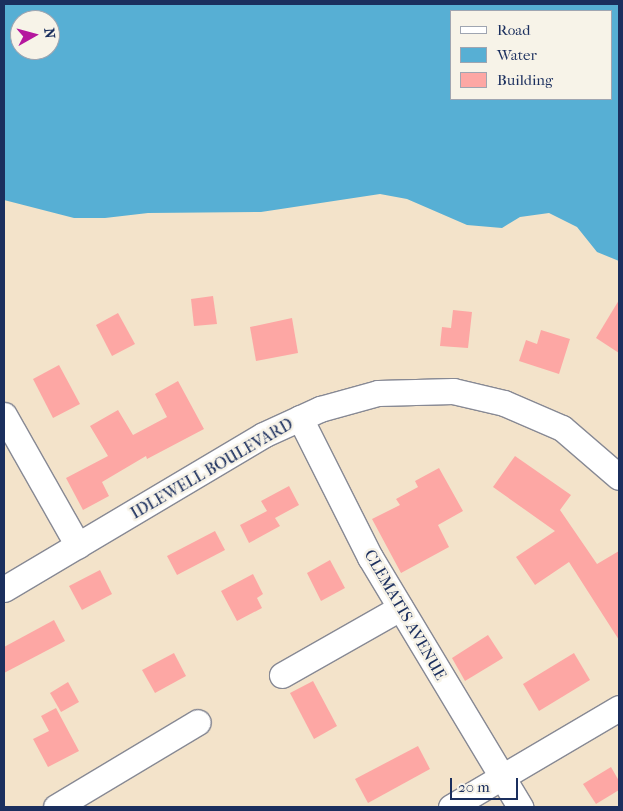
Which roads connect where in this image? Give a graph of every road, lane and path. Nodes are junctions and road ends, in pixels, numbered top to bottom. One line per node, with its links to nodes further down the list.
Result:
1 (4, 415): 4 (street)
2 (300, 418): 3 (street, IDLEWELL BOULEVARD); 4 (street, IDLEWELL BOULEVARD); 6 (street, CLEMATIS AVENUE)
3 (619, 478)
4 (78, 546): 5 (street, IDLEWELL BOULEVARD)
5 (4, 590)
6 (400, 608): 7 (street); 10 (street, CLEMATIS AVENUE)
7 (282, 675)
8 (619, 708): 10 (street)
9 (198, 722): 11 (street)
10 (502, 777): 12 (street); 13 (street, CLEMATIS AVENUE)
11 (56, 807)
12 (451, 807)
13 (520, 807)

